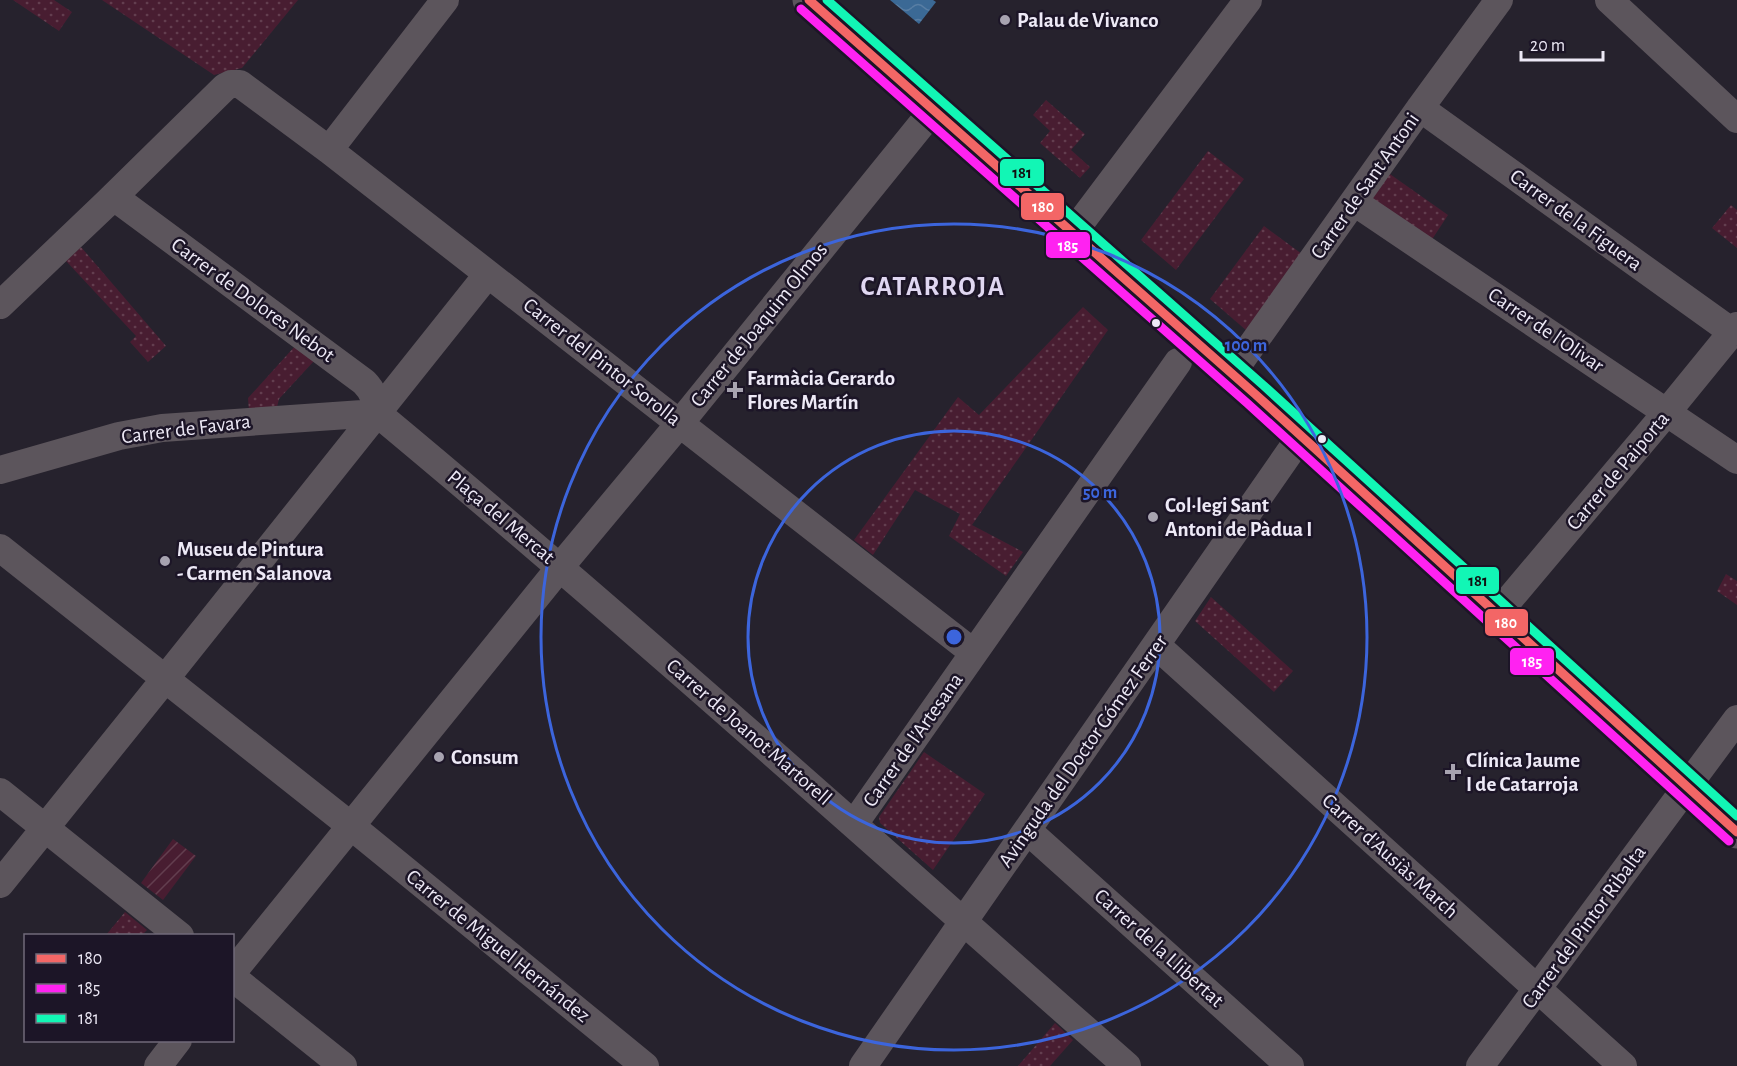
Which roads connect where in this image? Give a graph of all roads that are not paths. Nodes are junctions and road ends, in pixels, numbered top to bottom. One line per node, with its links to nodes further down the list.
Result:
1 (445, 0): 9 (street)
2 (809, 0): 7 (street)
3 (1248, 0): 12 (street)
4 (1499, 0): 6 (street, Carrer de Sant Antoni)
5 (1609, 0): 8 (street)
6 (1420, 108): 11 (street, Carrer de Sant Antoni); 15 (street, Carrer de la Figuera)
7 (934, 109): 12 (street); 20 (street, Carrer de Joaquim Olmos)
8 (1737, 119)
9 (329, 150): 10 (street, Carrer del Pintor Sorolla); 13 (street, Carrer del Pintor Sorolla)
10 (114, 197): 14 (street); 19 (street, Carrer de Dolores Nebot)
11 (1354, 202): 17 (street, Carrer de Sant Antoni); 18 (street, Carrer de l'Olivar)
12 (1072, 234): 17 (street)
13 (488, 274): 19 (street); 20 (street, Carrer del Pintor Sorolla)
14 (0, 305)
15 (1735, 329): 18 (street, Carrer de Paiporta)
16 (1179, 362): 28 (street, Carrer de l'Artesana)
17 (1232, 373): 21 (street)
18 (1667, 412): 22 (street, Carrer de l'Olivar); 26 (street, Carrer de Paiporta)
19 (377, 413): 23 (street, Carrer de Favara); 25 (street, Plaça del Mercat); 29 (street)
20 (680, 423): 25 (street, Carrer de Joaquim Olmos); 28 (street, Carrer del Pintor Sorolla)
21 (1301, 436): 26 (street); 27 (street, Avinguda del Doctor Gómez Ferrer)
22 (1737, 460)
23 (0, 470)
24 (0, 548): 29 (street)
25 (560, 568): 33 (street, Carrer de Joanot Martorell); 34 (street, Plaça del Mercat)
26 (1497, 614): 31 (street)
27 (1156, 645): 36 (street, Avinguda del Doctor Gómez Ferrer); 43 (street, Carrer d'Ausiàs March)
28 (974, 653): 33 (street, Carrer de l'Artesana)
29 (165, 679): 34 (street); 35 (street)
30 (1737, 719): 31 (street, Carrer del Pintor Ribalta)
31 (1687, 787): 37 (street); 43 (street, Carrer del Pintor Ribalta)
32 (0, 792): 35 (street)
33 (854, 824): 39 (street, Carrer de Joanot Martorell)
34 (351, 826): 41 (street, Plaça del Mercat); 47 (street, Carrer de Miguel Hernández)
35 (45, 829): 38 (street); 40 (street)
36 (1028, 831): 39 (street, Avinguda del Doctor Gómez Ferrer); 50 (street, Carrer de la Llibertat)
37 (1737, 832)
38 (0, 884)
39 (963, 922): 48 (street, Avinguda del Doctor Gómez Ferrer); 49 (street, Carrer de Joanot Martorell)
40 (177, 934)
41 (234, 972)
42 (234, 977): 46 (street)
43 (1538, 990): 51 (street, Carrer del Pintor Ribalta); 52 (street, Carrer d'Ausiàs March)
44 (177, 1042): 45 (street)
45 (158, 1066)
46 (343, 1066)
47 (645, 1066)
48 (863, 1066)
49 (1127, 1066)
50 (1290, 1066)
51 (1480, 1066)
52 (1623, 1066)

